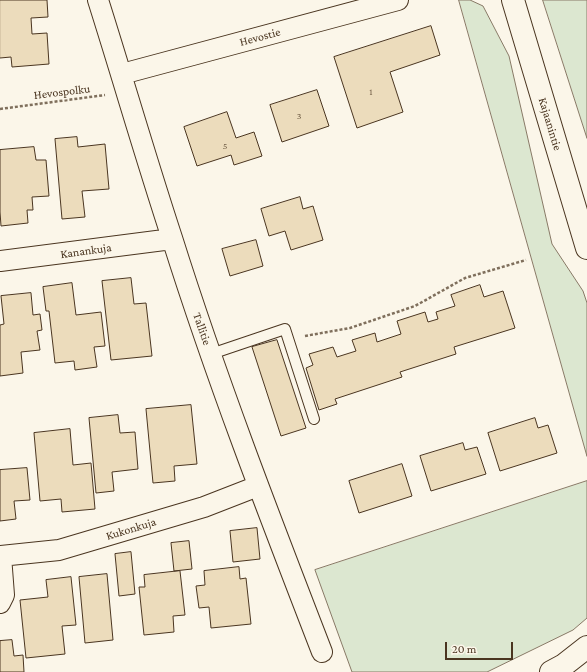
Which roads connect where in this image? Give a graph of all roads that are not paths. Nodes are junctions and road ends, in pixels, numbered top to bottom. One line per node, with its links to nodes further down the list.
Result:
1 (98, 0): 4 (street, Tallitie)
2 (398, 0): 4 (street, Hevostie)
3 (513, 0): 6 (main road, Kajaanintie)
4 (124, 83): 5 (street, Tallitie)
5 (172, 239): 7 (street, Kanankuja); 8 (street, Tallitie)
6 (587, 248)
7 (0, 261)
8 (211, 354): 9 (lane); 10 (street, Tallitie)
9 (314, 419)
10 (258, 486): 11 (street, Kukonkuja); 14 (street, Tallitie)
11 (1, 556): 12 (street, Kukonkuja)
12 (0, 603)
13 (587, 647): 16 (main road)
14 (322, 652)
15 (587, 661): 16 (main road)
16 (557, 669)

